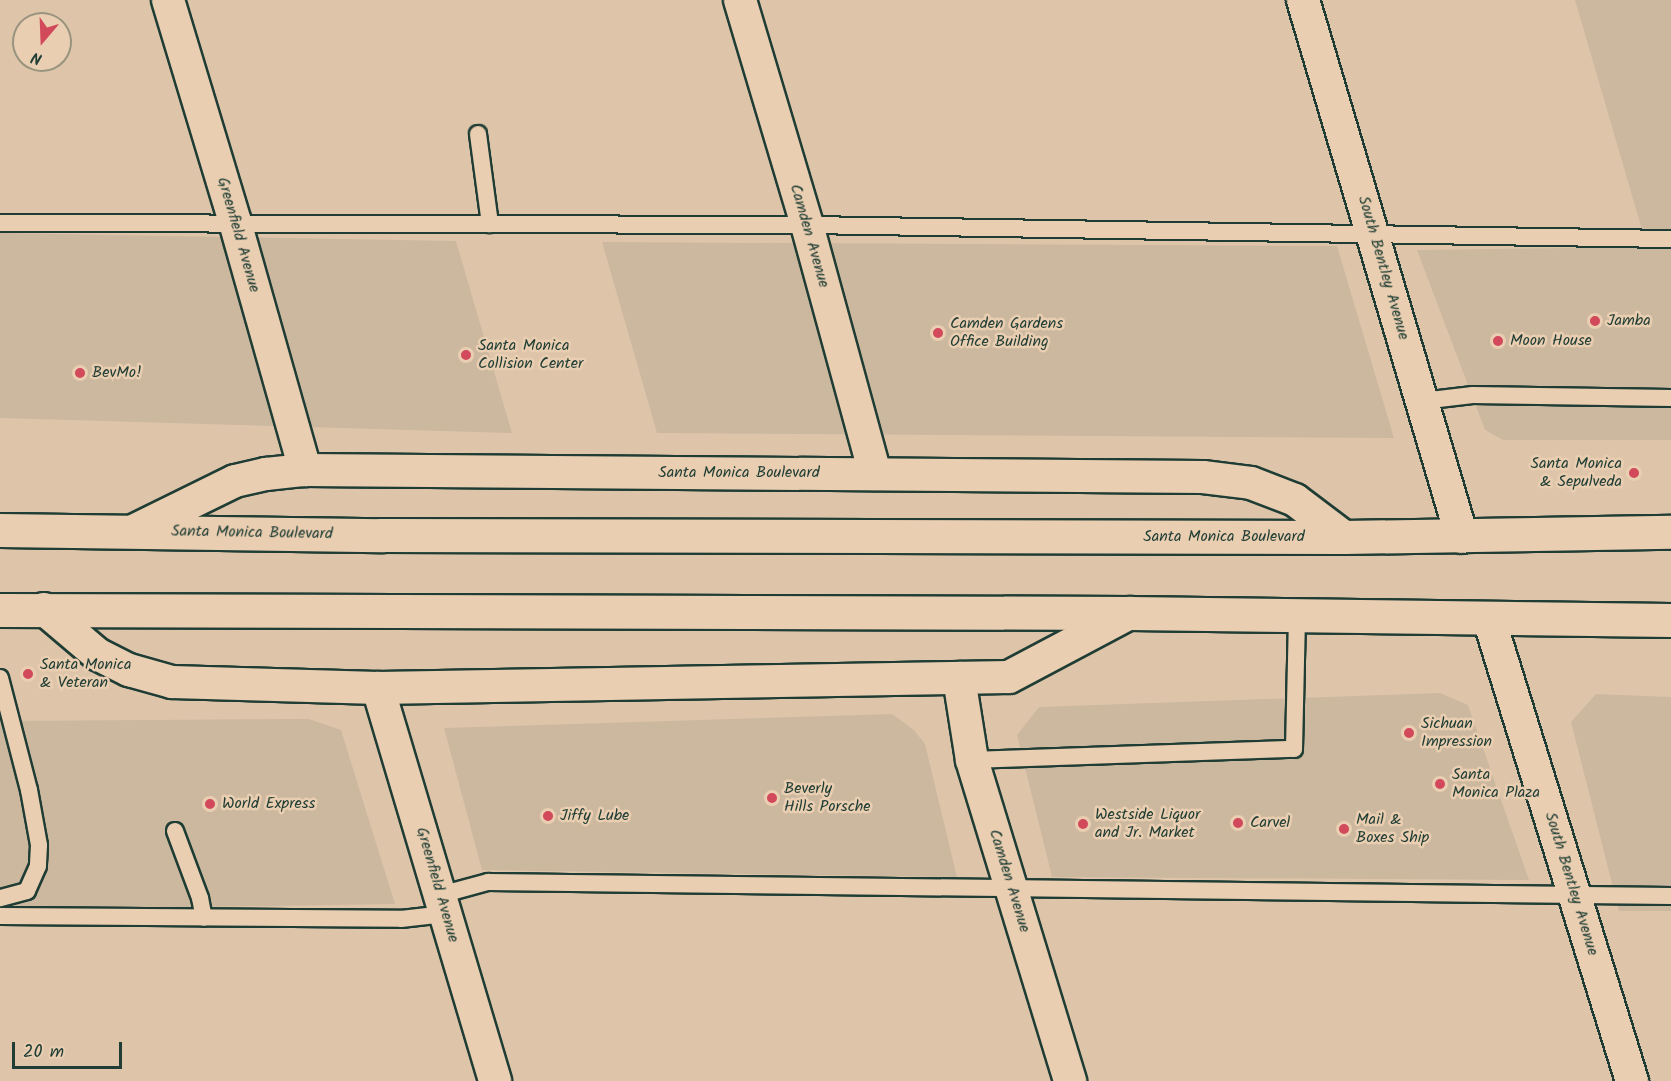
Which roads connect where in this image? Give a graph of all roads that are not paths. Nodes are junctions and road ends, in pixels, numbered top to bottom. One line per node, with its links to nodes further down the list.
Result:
1 (168, 0): 5 (street, Greenfield Avenue)
2 (740, 0): 8 (street, Camden Avenue)
3 (1303, 0): 9 (street, South Bentley Avenue)
4 (478, 134): 7 (lane)
5 (235, 222): 6 (lane); 7 (lane); 13 (street, Greenfield Avenue)
6 (0, 223)
7 (490, 224): 8 (lane)
8 (807, 225): 9 (lane); 14 (street, Camden Avenue)
9 (1374, 234): 10 (lane); 12 (street, South Bentley Avenue)
10 (1671, 239)
11 (1671, 398): 12 (lane)
12 (1422, 401): 19 (street, South Bentley Avenue)
13 (305, 470): 14 (street, Santa Monica Boulevard); 16 (street, Santa Monica Boulevard)
14 (875, 474): 18 (street, Santa Monica Boulevard)
15 (0, 530): 16 (main road, Santa Monica Boulevard)
16 (131, 532): 18 (main road, Santa Monica Boulevard)
17 (1671, 532): 19 (main road, Santa Monica Boulevard)
18 (1344, 537): 19 (main road, Santa Monica Boulevard)
19 (1462, 537)
20 (44, 609): 21 (main road); 22 (main road); 28 (street)
21 (0, 610)
22 (1130, 613): 23 (main road); 27 (street)
23 (1297, 614): 24 (main road); 29 (lane)
24 (1489, 619): 25 (main road); 32 (street, South Bentley Avenue)
25 (1671, 620)
26 (0, 678): 34 (lane)
27 (959, 678): 28 (street); 29 (street, Camden Avenue)
28 (378, 688): 35 (street, Greenfield Avenue)
29 (972, 760): 31 (street, Camden Avenue)
30 (175, 831): 37 (lane)
31 (1011, 886): 32 (lane); 35 (lane); 39 (street, Camden Avenue)
32 (1575, 896): 33 (lane); 40 (street, South Bentley Avenue)
33 (1671, 896)
34 (0, 898)
35 (443, 904): 37 (lane); 38 (street, Greenfield Avenue)
36 (0, 916): 37 (lane)
37 (204, 918)
38 (495, 1081)
39 (1070, 1081)
40 (1632, 1081)

